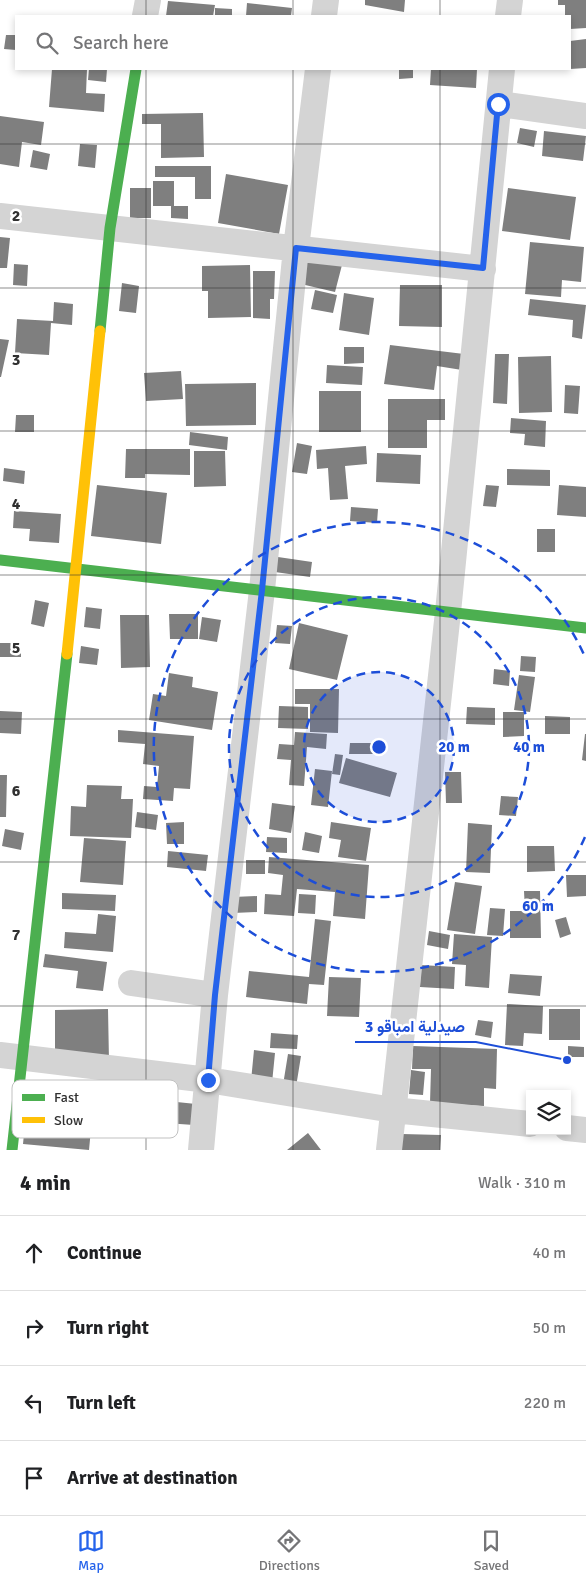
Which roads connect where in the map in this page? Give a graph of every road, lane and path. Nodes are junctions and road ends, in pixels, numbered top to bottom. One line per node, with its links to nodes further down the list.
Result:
1 (148, 0): 4 (street)
2 (326, 0): 5 (street)
3 (510, 0): 6 (street)
4 (145, 15)
5 (324, 15)
6 (508, 15)
7 (136, 70): 13 (street)
8 (318, 70): 14 (street)
9 (502, 70): 10 (street)
10 (498, 104): 11 (street); 15 (street)
11 (586, 116)
12 (0, 216): 13 (street)
13 (110, 228): 14 (street); 17 (street)
14 (296, 248): 15 (street); 18 (street)
15 (483, 268): 19 (street)
16 (0, 560): 17 (street)
17 (76, 568): 18 (street); 23 (street)
18 (262, 590): 19 (street); 22 (street)
19 (448, 612): 20 (street); 25 (street)
20 (586, 628)
21 (131, 983): 22 (street)
22 (215, 995): 24 (street)
23 (11, 1056): 24 (street); 29 (street)
24 (208, 1080): 25 (street); 30 (street)
25 (393, 1110): 26 (street); 31 (street)
26 (526, 1124)
27 (571, 1128): 28 (street)
28 (586, 1130)
29 (12, 1150)
30 (202, 1150)
31 (389, 1150)

